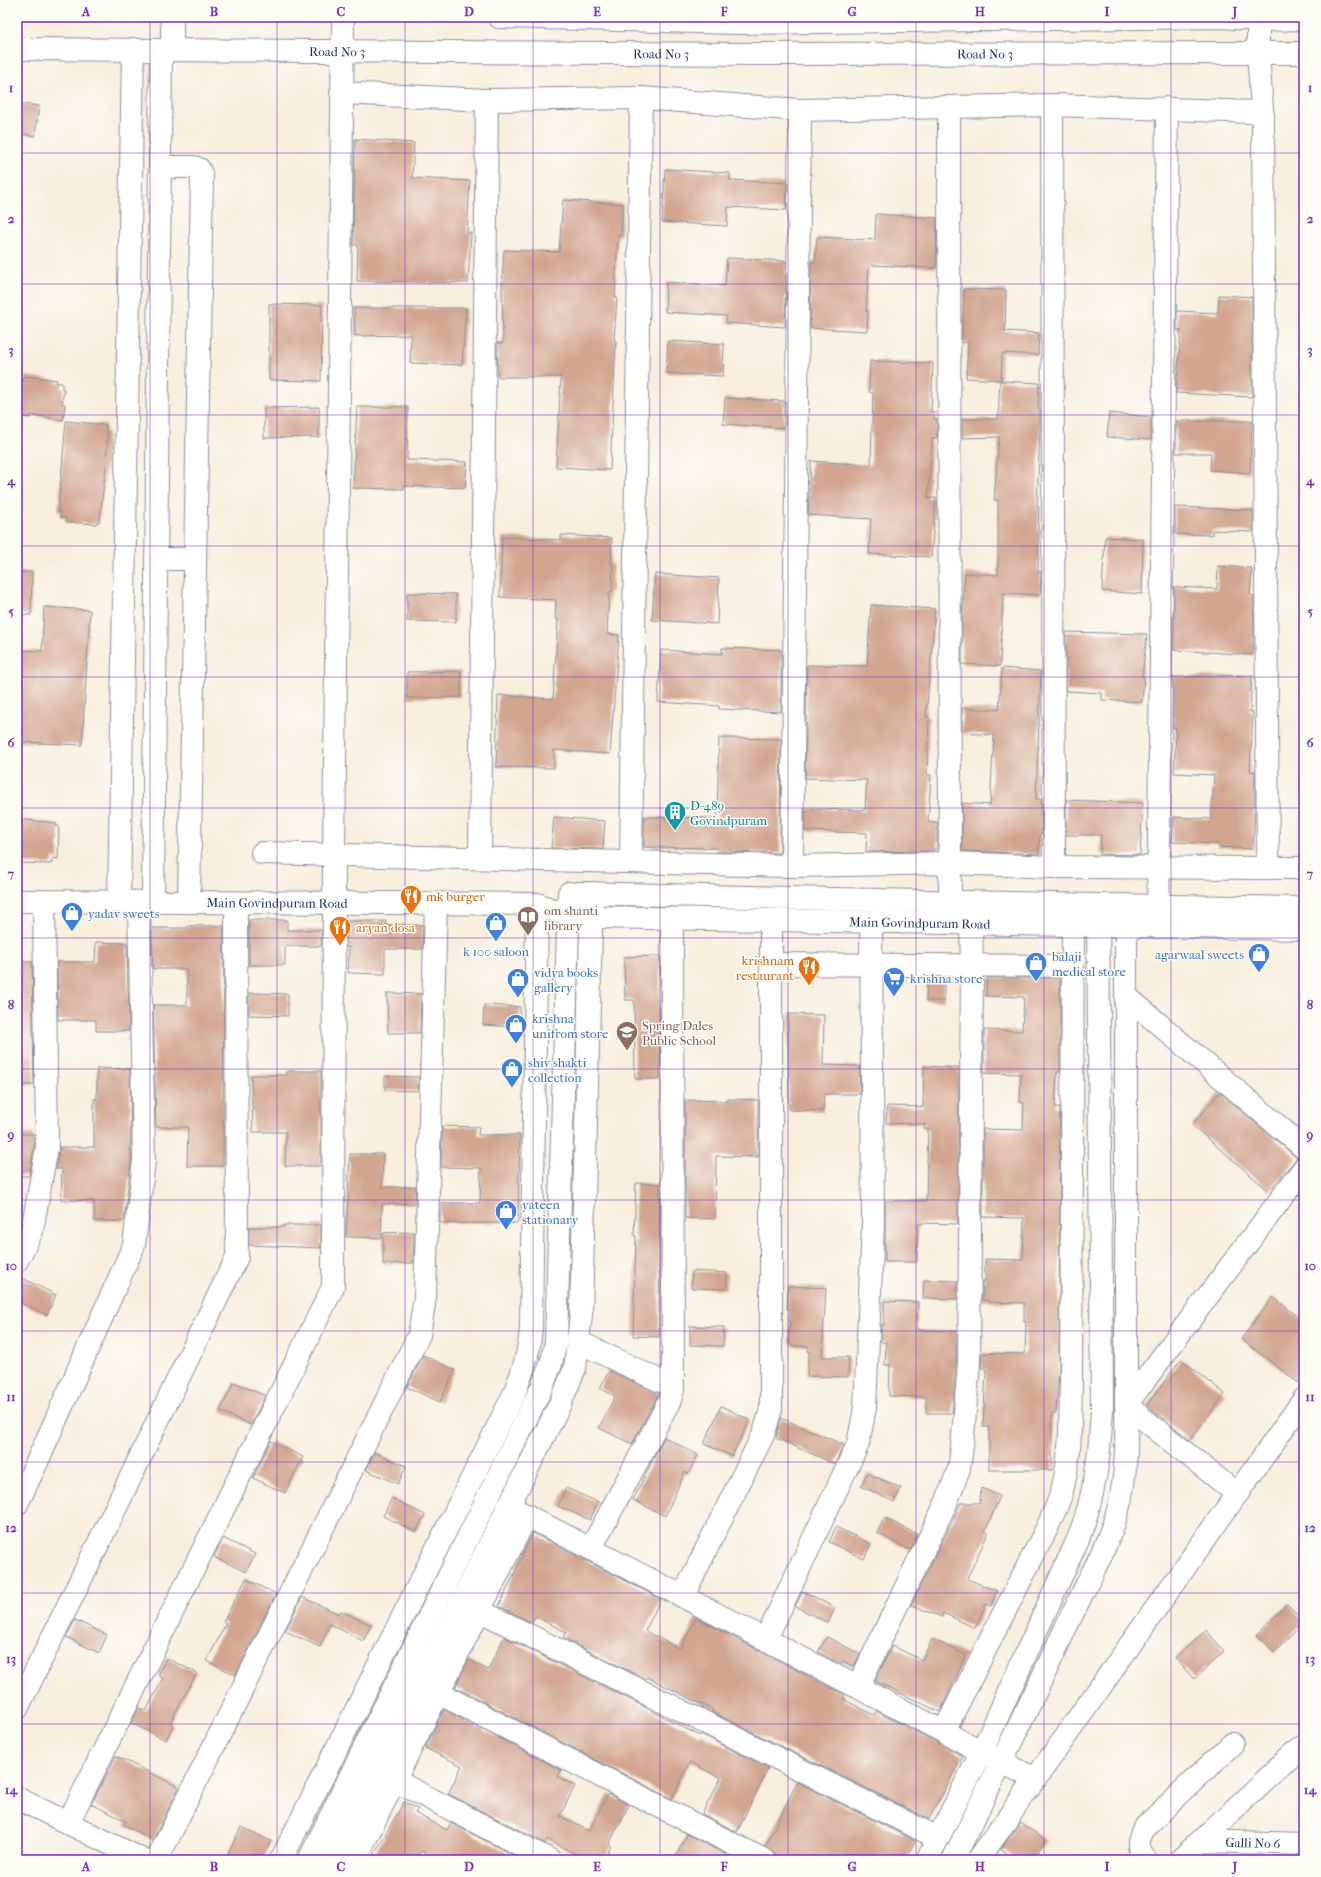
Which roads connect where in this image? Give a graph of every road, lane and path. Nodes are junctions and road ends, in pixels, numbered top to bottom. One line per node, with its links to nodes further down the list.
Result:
1 (172, 17): 10 (street)
2 (343, 17): 11 (street)
3 (499, 17): 5 (street)
4 (1222, 17): 5 (street); 7 (street)
5 (1054, 18): 12 (street)
6 (1304, 19): 7 (street)
7 (1258, 20): 13 (street)
8 (17, 49): 9 (street, Road No 3)
9 (133, 49): 10 (street, Road No 3); 27 (street)
10 (167, 50): 11 (street, Road No 3); 23 (street)
11 (341, 51): 12 (street, Road No 3); 15 (street)
12 (1050, 53): 13 (street, Road No 3)
13 (1258, 53): 14 (street, Road No 3); 22 (street)
14 (1304, 53)
15 (341, 92): 17 (street); 29 (street)
16 (641, 98): 17 (street); 21 (street); 31 (street)
17 (487, 100): 30 (street)
18 (1052, 105): 19 (street); 20 (street); 35 (street)
19 (949, 108): 21 (street); 32 (street)
20 (1167, 108): 22 (street); 34 (street)
21 (800, 110): 33 (street)
22 (1263, 115): 36 (street)
23 (160, 167): 24 (street); 25 (street)
24 (156, 559): 25 (street); 26 (street)
25 (195, 559): 43 (street)
26 (155, 705): 27 (street); 42 (street)
27 (122, 706): 42 (street)
28 (262, 853): 29 (street)
29 (334, 855): 30 (street); 46 (street)
30 (480, 858): 31 (street)
31 (631, 861): 33 (street)
32 (951, 863): 33 (street); 35 (street); 45 (street)
33 (792, 866)
34 (1160, 866): 35 (street); 36 (street); 51 (street)
35 (1054, 867)
36 (1268, 868): 37 (street)
37 (1304, 868)
38 (569, 893): 39 (street, Main Govindpuram Road); 48 (street, Main Govindpuram Road); 53 (street)
39 (592, 893): 45 (street, Main Govindpuram Road); 54 (street)
40 (17, 901): 41 (street, Main Govindpuram Road)
41 (44, 902): 42 (street, Main Govindpuram Road); 71 (street)
42 (137, 902): 43 (street, Main Govindpuram Road); 77 (street)
43 (189, 902): 44 (street, Main Govindpuram Road)
44 (236, 902): 46 (street, Main Govindpuram Road); 87 (street)
45 (950, 902): 49 (street, Main Govindpuram Road)
46 (334, 903): 47 (street, Main Govindpuram Road); 97 (street)
47 (436, 904): 48 (street, Main Govindpuram Road); 102 (street)
48 (537, 904): 53 (street, Main Govindpuram Road); 103 (street)
49 (1098, 905): 50 (street, Main Govindpuram Road); 60 (street)
50 (1126, 906): 51 (street, Main Govindpuram Road); 61 (street)
51 (1158, 906): 52 (street, Main Govindpuram Road); 62 (street)
52 (1304, 908)
53 (569, 916): 54 (street, Main Govindpuram Road); 104 (street)
54 (592, 917): 55 (street, Main Govindpuram Road); 72 (street)
55 (672, 919): 56 (street, Main Govindpuram Road); 79 (street)
56 (771, 921): 57 (street, Main Govindpuram Road); 64 (street)
57 (870, 923): 58 (street, Main Govindpuram Road); 65 (street)
58 (971, 924): 59 (street, Main Govindpuram Road); 66 (street)
59 (1073, 926): 60 (street, Main Govindpuram Road); 67 (street)
60 (1098, 927): 61 (street, Main Govindpuram Road); 91 (street)
61 (1126, 927): 62 (street, Main Govindpuram Road); 68 (street)
62 (1158, 927): 63 (street, Main Govindpuram Road)
63 (1304, 929)
64 (771, 964): 65 (street); 80 (street)
65 (870, 965): 66 (street); 83 (street)
66 (972, 966): 67 (street); 85 (street)
67 (1072, 966): 88 (street)
68 (1126, 996): 69 (street); 75 (street)
69 (1304, 1148)
70 (1304, 1168): 75 (street)
71 (17, 1261)
72 (579, 1342): 73 (street); 78 (street)
73 (660, 1381)
74 (1304, 1399): 76 (street)
75 (1126, 1405): 76 (street); 92 (street)
76 (1237, 1494): 94 (street)
77 (17, 1504)
78 (517, 1510): 79 (street); 81 (street); 82 (street)
79 (590, 1548): 80 (street)
80 (683, 1596): 83 (street)
81 (460, 1601): 82 (street); 84 (street)
82 (479, 1610): 86 (street); 98 (street)
83 (766, 1639): 85 (street)
84 (419, 1683): 86 (street); 93 (street)
85 (858, 1687): 88 (street)
86 (438, 1693): 95 (street); 108 (street)
87 (17, 1709)
88 (944, 1731): 91 (street)
89 (1232, 1744): 112 (street)
90 (1304, 1746): 99 (street)
91 (982, 1751): 92 (street); 98 (street)
92 (1002, 1761): 94 (street); 110 (street)
93 (375, 1771): 95 (street); 105 (street)
94 (1035, 1779): 111 (street)
95 (395, 1781): 106 (street); 107 (street)
96 (17, 1798): 97 (street)
97 (68, 1823): 101 (street)
98 (938, 1838): 109 (street)
99 (1202, 1841): 100 (street, Galli No 6); 113 (street)
100 (1304, 1844)
101 (143, 1860)
102 (157, 1860)
103 (280, 1860)
104 (309, 1860)
105 (331, 1860)
106 (355, 1860)
107 (550, 1860)
108 (764, 1860)
109 (927, 1860)
110 (953, 1860)
111 (978, 1860)
112 (1146, 1860)
113 (1180, 1860)

